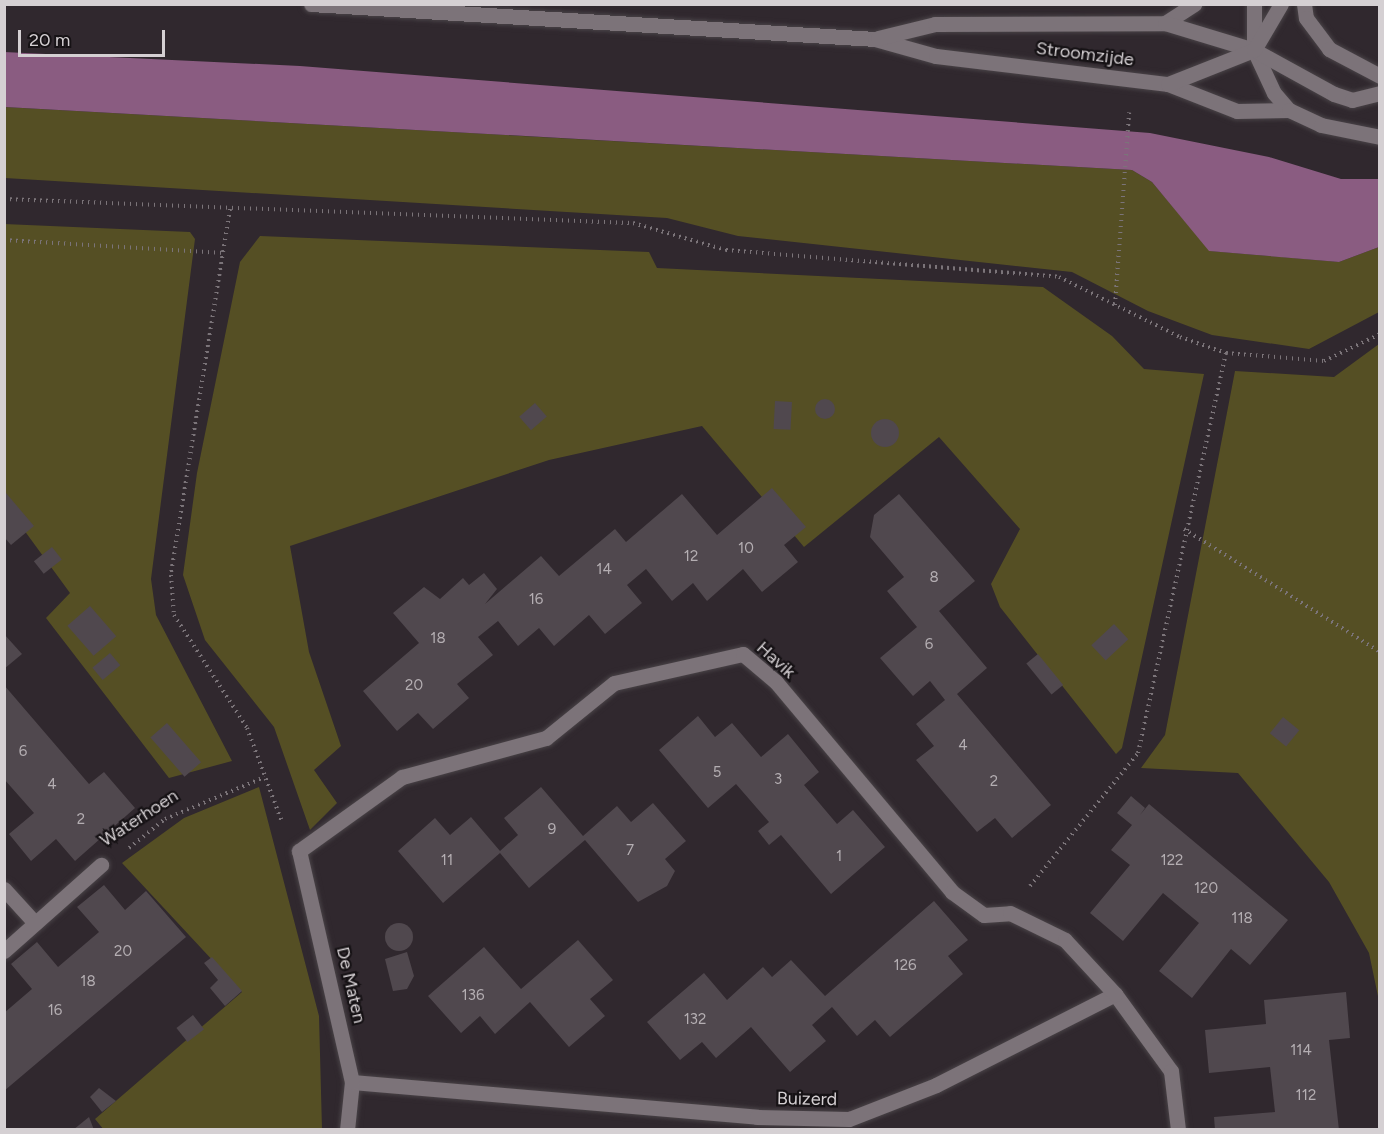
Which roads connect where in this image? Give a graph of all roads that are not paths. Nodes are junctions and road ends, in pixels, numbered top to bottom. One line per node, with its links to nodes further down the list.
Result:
1 (311, 4): 7 (street, Stroomzijde)
2 (1194, 4): 6 (street)
3 (1254, 4): 8 (street)
4 (1281, 4): 8 (street)
5 (1304, 4): 9 (street)
6 (1165, 23): 7 (street, Stroomzijde); 8 (street, Stroomzijde)
7 (875, 39): 10 (street, Stroomzijde)
8 (1254, 50): 10 (street); 11 (street, Stroomzijde); 12 (street, Stroomzijde)
9 (1380, 76)
10 (1168, 84): 12 (street, Stroomzijde)
11 (1380, 93)
12 (1289, 110): 13 (street, Stroomzijde)
13 (1380, 137)
14 (299, 851): 19 (street, Havik); 20 (street, De Maten)
15 (101, 865): 17 (street)
16 (4, 889): 17 (street)
17 (35, 923): 18 (street)
18 (4, 951)
19 (1114, 993): 20 (street, Buizerd); 22 (street)
20 (352, 1082): 21 (street, De Maten)
21 (347, 1130)
22 (1178, 1130)

